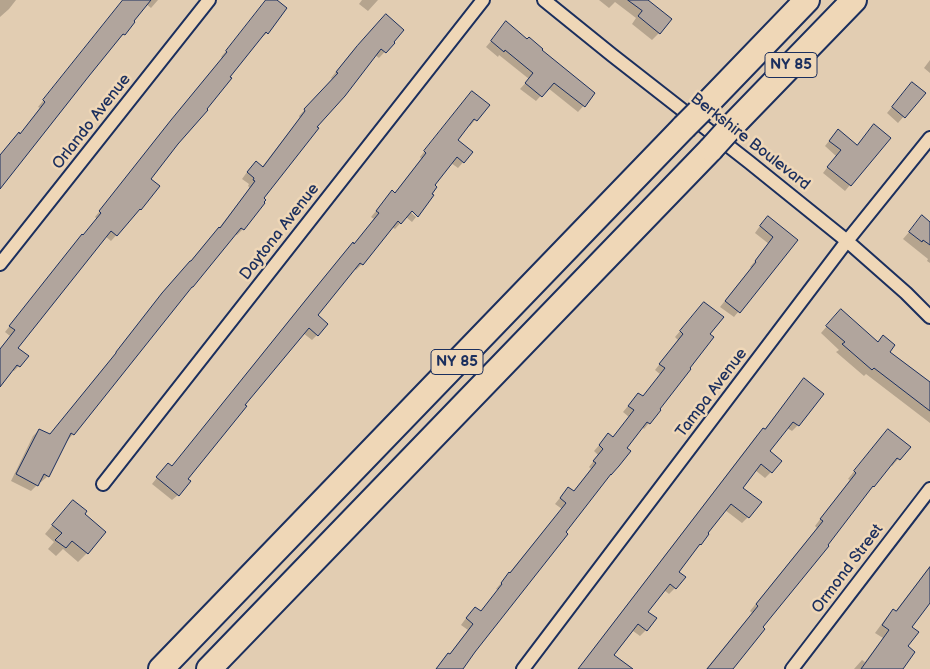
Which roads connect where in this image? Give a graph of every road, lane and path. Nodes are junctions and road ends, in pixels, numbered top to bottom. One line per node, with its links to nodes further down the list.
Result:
1 (209, 0): 8 (street, Orlando Avenue)
2 (483, 0): 10 (street, Daytona Avenue)
3 (544, 0): 7 (street, Berkshire Boulevard)
4 (807, 0): 13 (highway, NY 85, bridge)
5 (854, 0): 12 (highway, NY 85, bridge)
6 (930, 138): 7 (street, Tampa Avenue)
7 (847, 241): 9 (street, Berkshire Boulevard); 18 (street, Tampa Avenue)
8 (0, 264)
9 (930, 317)
10 (103, 484)
11 (930, 489): 19 (street, Ormond Street)
12 (280, 595): 16 (highway, NY 85); 17 (highway)
13 (230, 598): 14 (highway); 15 (highway, NY 85)
14 (148, 669)
15 (162, 669)
16 (209, 669)
17 (219, 669)
18 (523, 669)
19 (792, 669)

